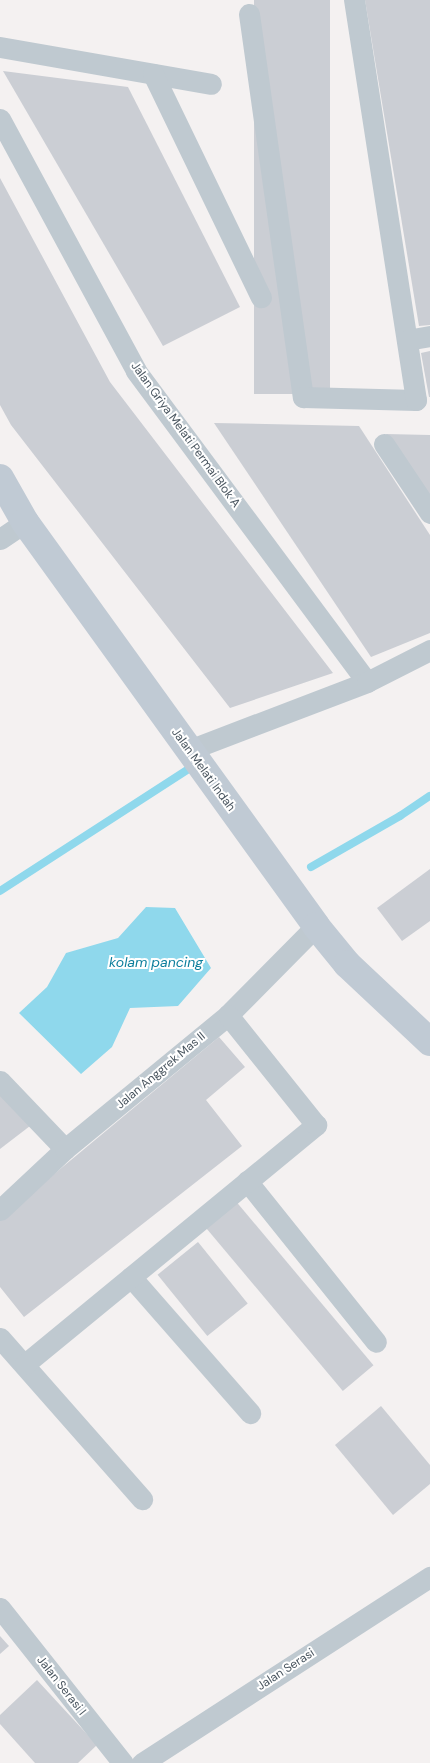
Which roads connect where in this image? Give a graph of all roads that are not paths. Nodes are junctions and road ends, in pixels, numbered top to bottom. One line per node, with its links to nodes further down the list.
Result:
1 (354, 0): 9 (street)
2 (249, 14): 9 (street)
3 (0, 46): 4 (street)
4 (153, 74): 5 (street); 7 (street)
5 (211, 84)
6 (0, 119): 16 (street, Jalan Griya Melati Permai Blok A)
7 (261, 297)
8 (430, 336): 9 (street)
9 (407, 340)
10 (384, 444): 12 (street)
11 (0, 478): 13 (main road, Jalan Melati Indah)
12 (430, 513)
13 (25, 522): 14 (street); 17 (main road, Jalan Melati Indah)
14 (0, 539)
15 (430, 650): 16 (street)
16 (368, 682): 17 (street)
17 (189, 750): 18 (main road, Jalan Melati Indah)
18 (316, 926): 19 (street, Jalan Anggrek Mas II); 20 (main road, Jalan Melati Indah)
19 (228, 1015): 22 (street, Jalan Anggrek Mas II); 23 (street)
20 (430, 1042)
21 (0, 1081): 22 (street)
22 (65, 1150): 24 (street, Jalan Anggrek Mas II)
23 (247, 1181): 25 (street); 27 (street)
24 (0, 1210)
25 (131, 1277): 28 (street); 29 (street)
26 (0, 1338): 28 (street)
27 (376, 1342)
28 (25, 1364): 30 (street)
29 (250, 1413)
30 (142, 1499)
31 (430, 1577): 34 (street, Jalan Serasi)
32 (0, 1608): 33 (street, Jalan Serasi I)
33 (123, 1763)
34 (142, 1763)

